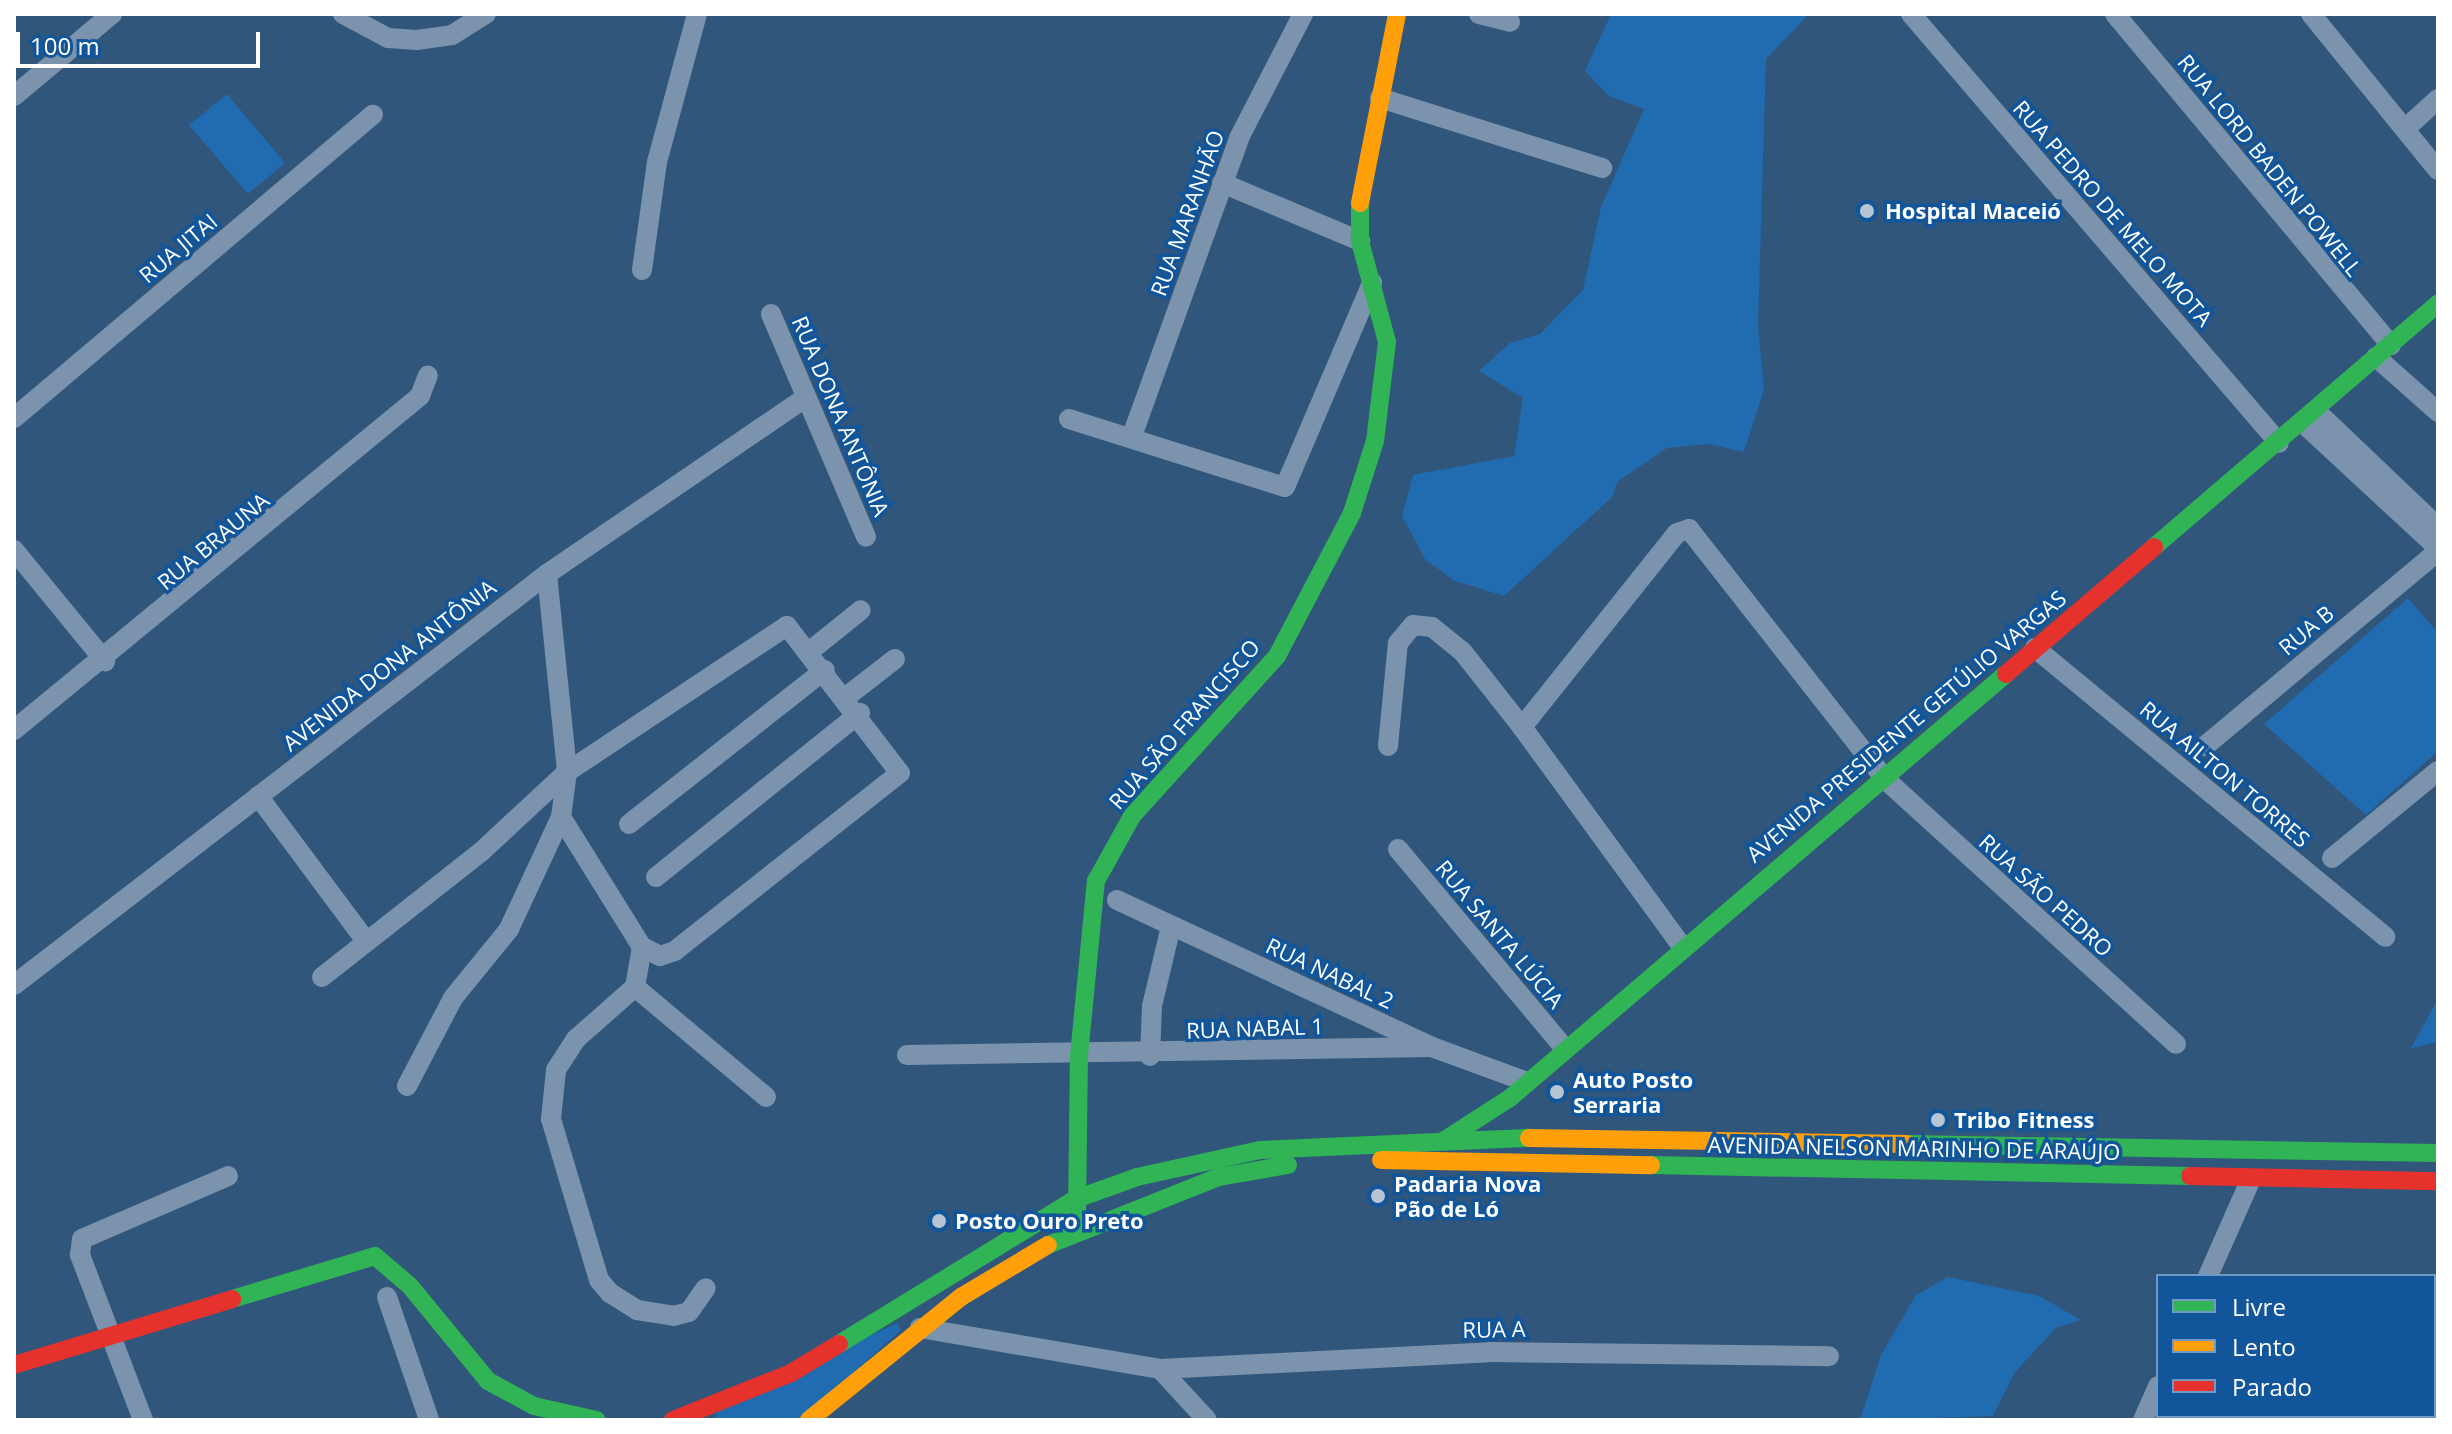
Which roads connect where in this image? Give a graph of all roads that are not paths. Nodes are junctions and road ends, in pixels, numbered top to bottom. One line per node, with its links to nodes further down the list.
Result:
1 (112, 14): 12 (street)
2 (343, 14): 3 (street)
3 (486, 14)
4 (697, 14): 21 (street)
5 (1303, 14): 19 (street, RUA MARANHÃO)
6 (1397, 14): 13 (main road, RUA SÃO FRANCISCO)
7 (1479, 14): 11 (street)
8 (1911, 14): 33 (street, RUA PEDRO DE MELO MOTA)
9 (2311, 14): 16 (street)
10 (2118, 15): 25 (street, RUA LORD BADEN POWELL)
11 (1510, 22)
12 (14, 96)
13 (1380, 98): 17 (street); 20 (main road, RUA SÃO FRANCISCO)
14 (2438, 99): 16 (street)
15 (373, 115): 30 (street, RUA JITAI)
16 (2405, 129): 18 (street)
17 (1602, 168)
18 (2438, 170)
19 (1222, 183): 20 (street); 32 (street, RUA MARANHÃO)
20 (1360, 241): 22 (main road, RUA SÃO FRANCISCO)
21 (642, 270)
22 (1375, 277): 32 (street); 72 (main road, RUA SÃO FRANCISCO)
23 (2438, 304): 25 (main road, AVENIDA PRESIDENTE GETÚLIO VARGAS)
24 (771, 314): 27 (street, RUA DONA ANTÔNIA)
25 (2384, 351): 28 (street, RUA LORD BADEN POWELL); 29 (main road, AVENIDA PRESIDENTE GETÚLIO VARGAS)
26 (428, 375): 43 (street, RUA BRAUNA)
27 (804, 399): 35 (street, RUA DONA ANTÔNIA); 38 (street, AVENIDA DONA ANTÔNIA)
28 (2438, 412)
29 (2309, 417): 33 (main road, AVENIDA PRESIDENTE GETÚLIO VARGAS); 34 (street); 37 (street)
30 (14, 418)
31 (1069, 419): 32 (street)
32 (1132, 436)
33 (2279, 443): 40 (main road, AVENIDA PRESIDENTE GETÚLIO VARGAS)
34 (2438, 527)
35 (866, 537)
36 (14, 550): 43 (street)
37 (2438, 550): 49 (street, RUA B)
38 (547, 574): 51 (street); 53 (street, AVENIDA DONA ANTÔNIA)
39 (861, 610): 41 (street)
40 (2035, 648): 52 (main road, AVENIDA PRESIDENTE GETÚLIO VARGAS); 61 (street, RUA AILTON TORRES)
41 (810, 651): 44 (street); 51 (street)
42 (895, 659): 45 (street)
43 (105, 661): 47 (street, RUA BRAUNA)
44 (825, 670): 45 (street); 55 (street)
45 (853, 705): 58 (street); 64 (street)
46 (1522, 727): 48 (street); 52 (street, RUA SÃO PEDRO); 63 (street)
47 (14, 730)
48 (1388, 746)
49 (2205, 746)
50 (2438, 771): 57 (street)
51 (567, 772): 54 (street); 62 (street)
52 (1886, 780): 63 (main road, AVENIDA PRESIDENTE GETÚLIO VARGAS); 68 (street, RUA SÃO PEDRO)
53 (258, 796): 62 (street); 66 (street, AVENIDA DONA ANTÔNIA)
54 (561, 817): 64 (street); 75 (street)
55 (629, 824)
56 (1398, 849): 70 (street, RUA SANTA LÚCIA)
57 (2332, 858)
58 (656, 877)
59 (1117, 900): 60 (street, RUA NABAL 2)
60 (1171, 926): 69 (street, RUA NABAL 2); 73 (street)
61 (2385, 937)
62 (364, 938): 65 (street)
63 (1681, 945): 70 (main road, AVENIDA PRESIDENTE GETÚLIO VARGAS)
64 (642, 947): 67 (street)
65 (322, 977)
66 (14, 985)
67 (635, 987): 76 (street); 92 (street)
68 (2176, 1044)
69 (1432, 1047): 73 (street, RUA NABAL 1); 74 (street, RUA NABAL 2)
70 (1565, 1049): 74 (main road, AVENIDA PRESIDENTE GETÚLIO VARGAS)
71 (907, 1055): 72 (street, RUA NABAL 1)
72 (1079, 1056): 73 (street, RUA NABAL 1); 89 (main road, RUA SÃO FRANCISCO)
73 (1150, 1056)
74 (1527, 1082): 77 (main road, AVENIDA PRESIDENTE GETÚLIO VARGAS)
75 (407, 1086)
76 (766, 1097)
77 (1510, 1098): 78 (main road); 79 (main road, AVENIDA PRESIDENTE GETÚLIO VARGAS)
78 (1528, 1138): 79 (main road, AVENIDA NELSON MARINHO DE ARAÚJO); 80 (main road, AVENIDA NELSON MARINHO DE ARAÚJO)
79 (1444, 1140): 83 (main road, AVENIDA PRESIDENTE GETÚLIO VARGAS); 89 (main road, AVENIDA NELSON MARINHO DE ARAÚJO)
80 (1931, 1144): 81 (main road, AVENIDA NELSON MARINHO DE ARAÚJO); 84 (main road)
81 (2411, 1153): 82 (main road, AVENIDA NELSON MARINHO DE ARAÚJO); 87 (main road)
82 (2438, 1153)
83 (1389, 1160): 84 (main road, AVENIDA NELSON MARINHO DE ARAÚJO); 90 (main road)
84 (1926, 1172): 86 (main road, AVENIDA NELSON MARINHO DE ARAÚJO)
85 (228, 1176): 96 (street)
86 (2251, 1179): 87 (main road, AVENIDA NELSON MARINHO DE ARAÚJO); 91 (street)
87 (2410, 1180): 88 (main road, AVENIDA NELSON MARINHO DE ARAÚJO)
88 (2438, 1181)
89 (1076, 1199): 90 (main road, RUA SÃO FRANCISCO); 102 (main road, AVENIDA NELSON MARINHO DE ARAÚJO)
90 (1077, 1228): 94 (main road)
91 (2209, 1274)
92 (706, 1288)
93 (387, 1297): 104 (street)
94 (961, 1297): 95 (main road); 97 (street)
95 (920, 1328): 97 (street, RUA A); 107 (main road)
96 (111, 1333): 99 (main road); 103 (street); 105 (main road)
97 (978, 1336): 100 (street, RUA A)
98 (1829, 1356): 100 (street, RUA A)
99 (14, 1365)
100 (1160, 1369): 108 (street)
101 (2156, 1391): 109 (street)
102 (728, 1411): 106 (main road, AVENIDA NELSON MARINHO DE ARAÚJO)
103 (143, 1420)
104 (429, 1420)
105 (596, 1420)
106 (673, 1420)
107 (809, 1420)
108 (1207, 1420)
109 (2143, 1420)

